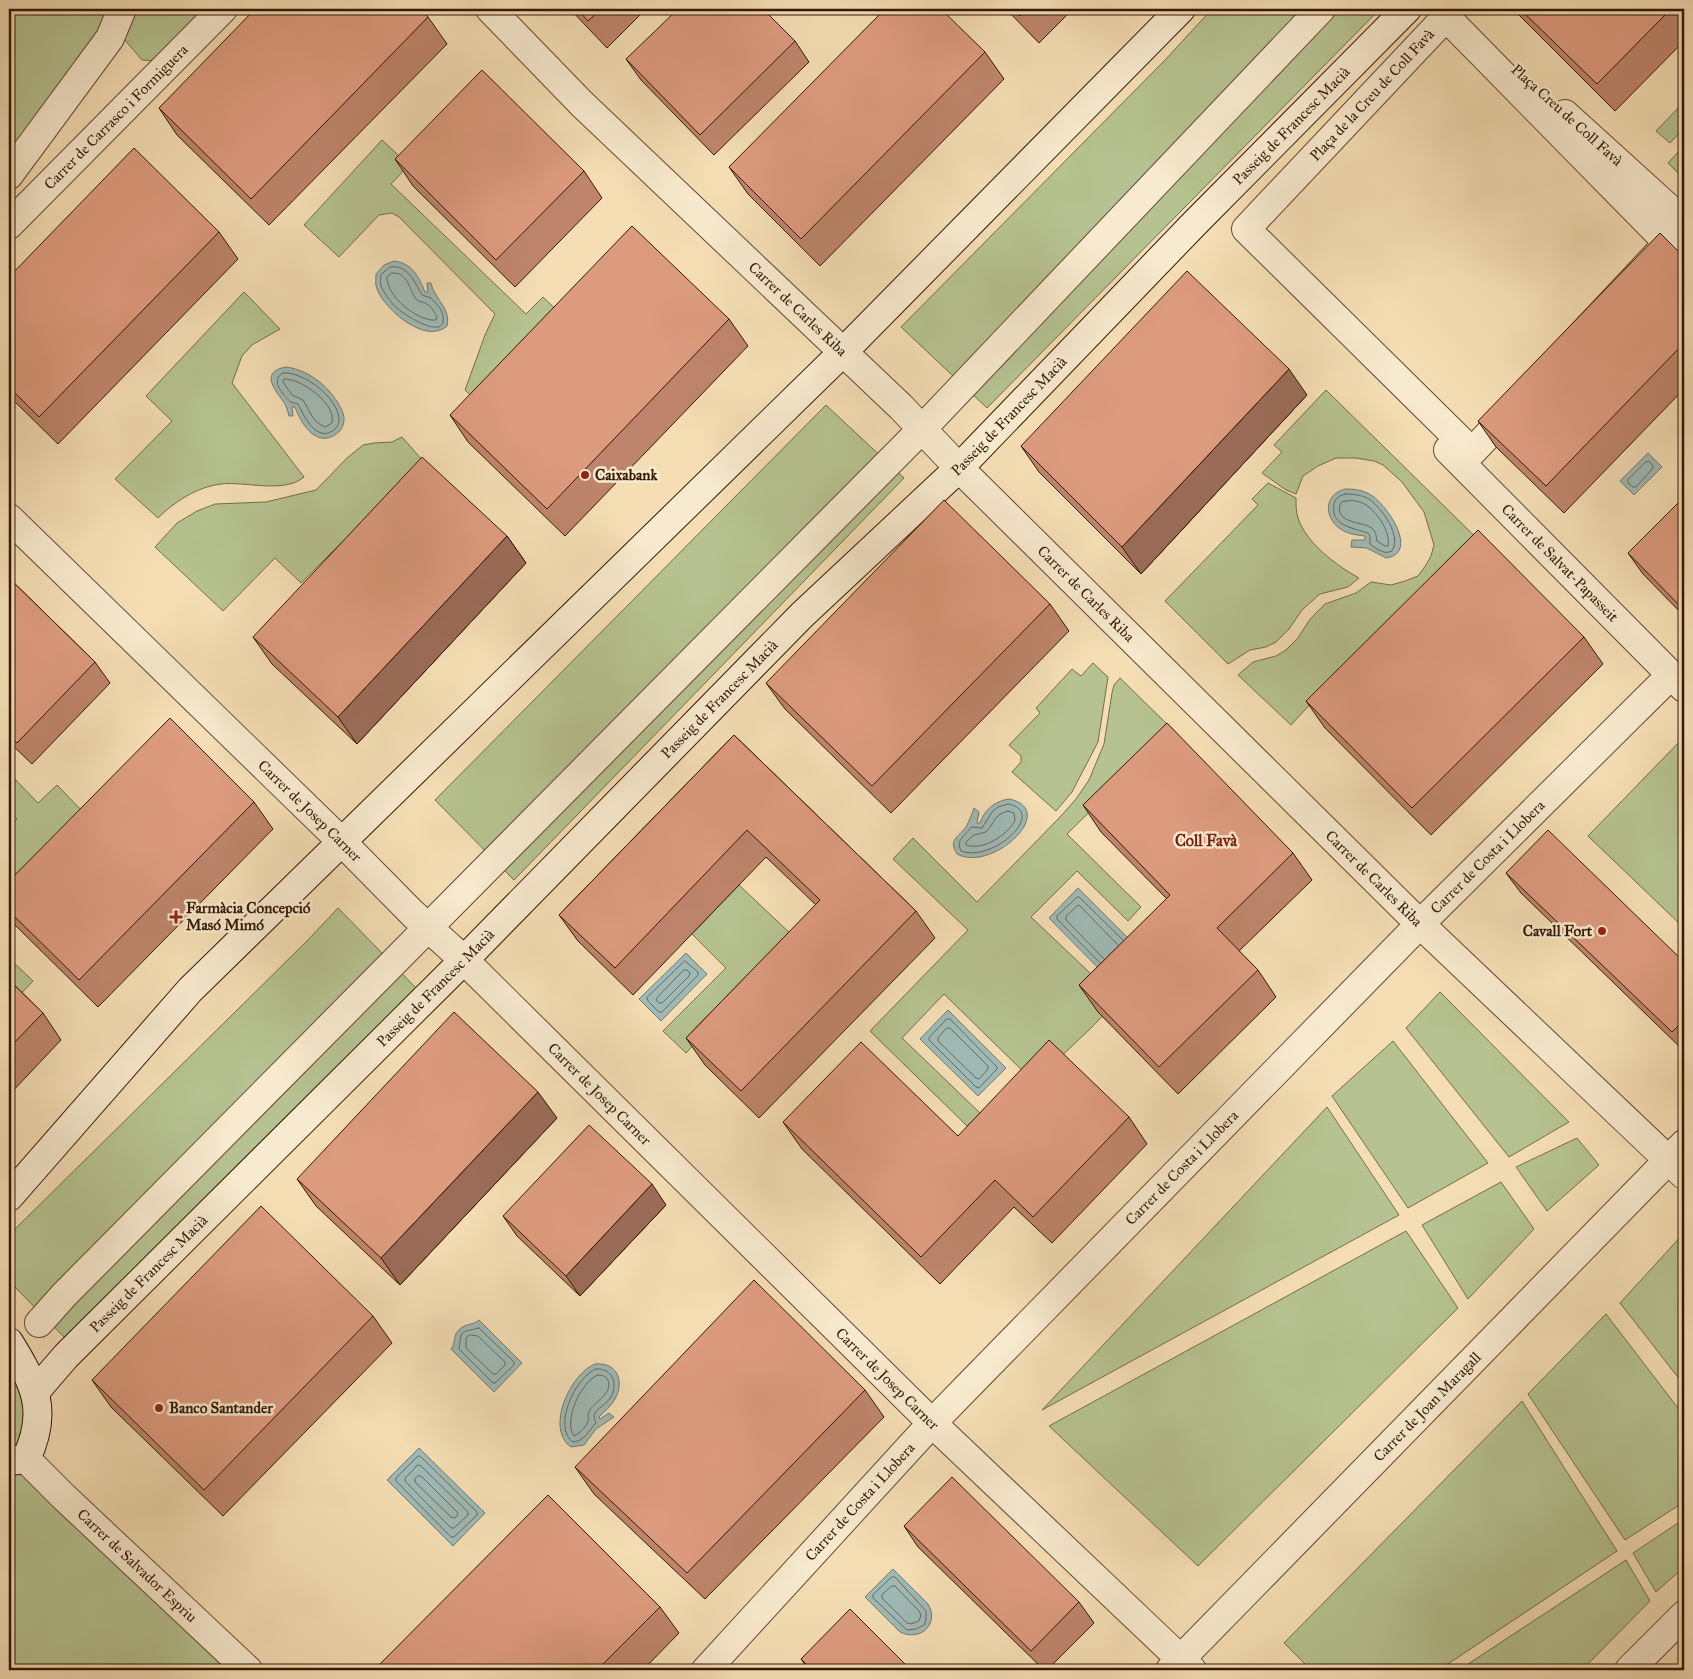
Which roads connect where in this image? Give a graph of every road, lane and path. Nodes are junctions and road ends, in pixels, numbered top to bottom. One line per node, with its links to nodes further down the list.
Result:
1 (122, 9): 8 (street)
2 (223, 9): 10 (street, Carrer de Carrasco i Formiguera)
3 (490, 9): 11 (street, Carrer de Carles Riba)
4 (1181, 9): 11 (street)
5 (1322, 9): 12 (street)
6 (1407, 9): 14 (street, Passeig de Francesc Macià)
7 (1449, 9): 9 (street, Plaça Creu de Coll Favà)
8 (9, 174)
9 (1684, 222)
10 (9, 225)
11 (843, 352): 12 (street, Carrer de Carles Riba); 17 (street)
12 (922, 429): 14 (street, Carrer de Carles Riba); 19 (street)
13 (1460, 451): 13 (street, Plaça de la Creu de Coll Favà); 16 (street, Carrer de Salvat-Papasseit)
14 (959, 468): 18 (street, Carrer de Carles Riba); 20 (street, Passeig de Francesc Macià)
15 (9, 518): 17 (street, Carrer de Josep Carner)
16 (1678, 682): 18 (street, Carrer de Costa i Llobera)
17 (341, 841): 19 (street, Carrer de Josep Carner); 22 (street)
18 (1420, 924): 21 (street, Carrer de Carles Riba); 26 (street, Carrer de Costa i Llobera)
19 (427, 928): 20 (street, Carrer de Josep Carner); 23 (street)
20 (464, 960): 25 (street, Passeig de Francesc Macià); 26 (street, Carrer de Josep Carner)
21 (1679, 1160): 29 (street, Carrer de Joan Maragall)
22 (9, 1198)
23 (39, 1323)
24 (9, 1342): 25 (street)
25 (36, 1392): 27 (street)
26 (932, 1423): 29 (street, Carrer de Josep Carner); 31 (street, Carrer de Costa i Llobera)
27 (17, 1460): 30 (street, Carrer de Salvador Espriu)
28 (1684, 1615): 32 (street)
29 (1181, 1667)
30 (248, 1670)
31 (706, 1670)
32 (1629, 1670)

